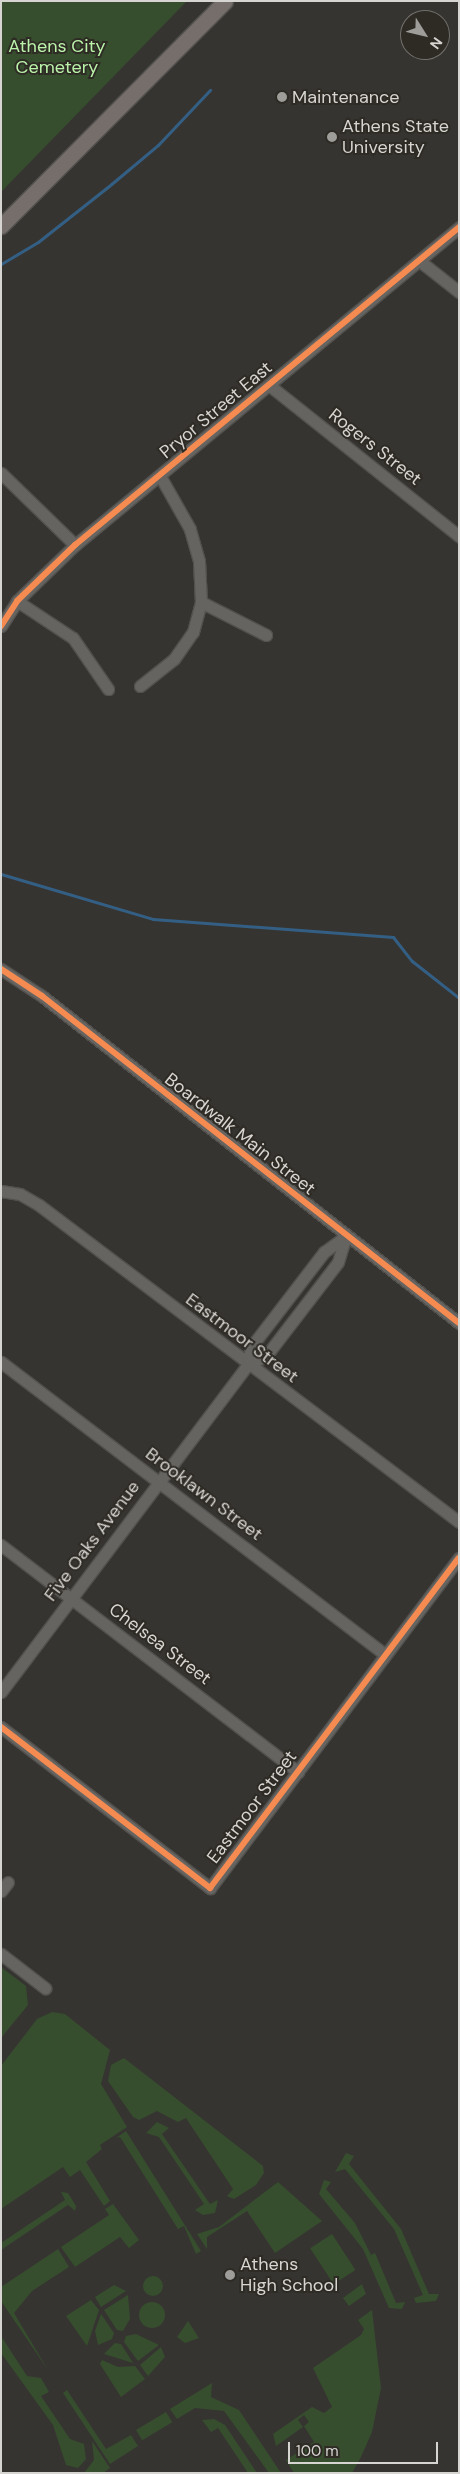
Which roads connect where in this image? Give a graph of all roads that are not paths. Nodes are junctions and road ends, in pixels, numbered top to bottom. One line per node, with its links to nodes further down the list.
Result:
1 (225, 1): 2 (main road)
2 (1, 226)
3 (459, 227): 4 (street, Pryor Street East)
4 (421, 262): 5 (street); 6 (street, Pryor Street East)
5 (459, 292)
6 (269, 385): 8 (street, Pryor Street East); 9 (street, Rogers Street)
7 (1, 473): 10 (street)
8 (160, 476): 10 (street, Pryor Street East); 12 (street)
9 (459, 536)
10 (75, 545): 11 (street, Pryor Street East)
11 (17, 601): 13 (street, Pryor Street East); 16 (street)
12 (200, 602): 14 (street); 15 (street)
13 (1, 626)
14 (266, 635)
15 (140, 686)
16 (108, 689)
17 (1, 969): 19 (street, Boardwalk Main Street)
18 (1, 1191): 22 (street, Eastmoor Street)
19 (346, 1236): 20 (street, Boardwalk Main Street); 22 (street, Five Oaks Avenue); 22 (street, Five Oaks Avenue)
20 (459, 1323)
21 (1, 1362): 23 (street, Brooklawn Street)
22 (248, 1364): 23 (street, Five Oaks Avenue); 24 (street, Eastmoor Street)
23 (158, 1482): 27 (street, Five Oaks Avenue); 28 (street, Brooklawn Street)
24 (459, 1522)
25 (1, 1545): 27 (street, Chelsea Street)
26 (459, 1558): 28 (street, Eastmoor Street)
27 (71, 1598): 29 (street, Five Oaks Avenue); 31 (street, Chelsea Street)
28 (385, 1655): 31 (street, Eastmoor Street)
29 (1, 1692)
30 (1, 1727): 31 (street, Eastmoor Street)
31 (298, 1772)
32 (1, 1954): 33 (street)
33 (45, 1988)

